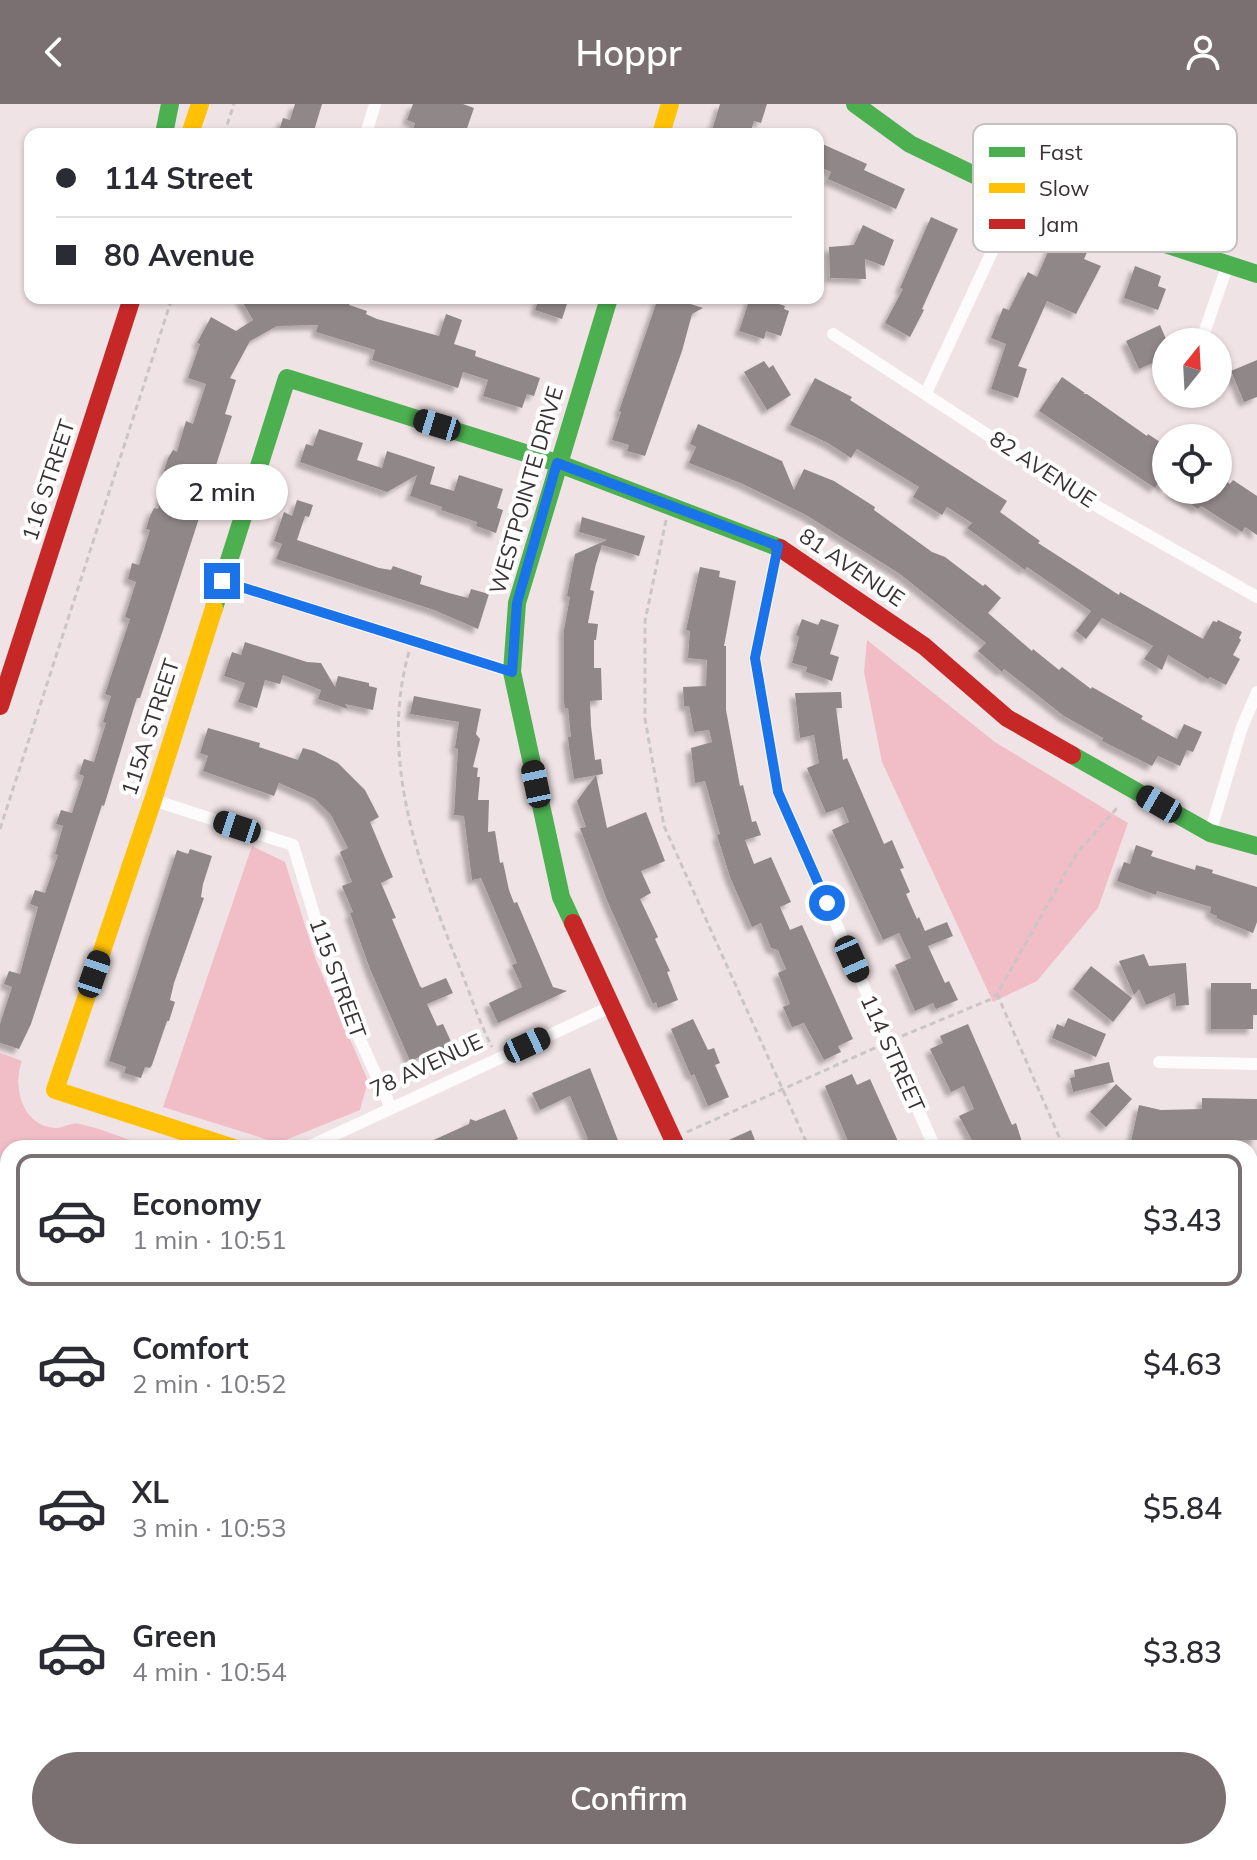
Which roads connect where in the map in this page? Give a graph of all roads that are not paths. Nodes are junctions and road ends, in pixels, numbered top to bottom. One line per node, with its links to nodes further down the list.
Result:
1 (170, 104): 6 (street)
2 (200, 104): 7 (street)
3 (375, 104): 8 (street)
4 (670, 104): 9 (street)
5 (855, 104): 10 (street)
6 (165, 128)
7 (192, 128)
8 (368, 128)
9 (663, 128)
10 (973, 174)
11 (992, 252): 20 (street)
12 (1191, 252): 13 (street)
13 (1228, 264): 14 (street); 17 (street)
14 (1257, 274)
15 (129, 304): 27 (street, 116 STREET)
16 (607, 304): 21 (street, WESTPOINTE DRIVE)
17 (1206, 328)
18 (833, 334): 20 (street, 82 AVENUE)
19 (287, 378): 21 (street, 81 AVENUE); 23 (street, 115A STREET)
20 (926, 393): 24 (street, 82 AVENUE)
21 (557, 463): 22 (street, 81 AVENUE); 25 (street, WESTPOINTE DRIVE)
22 (778, 546): 29 (street, 81 AVENUE); 38 (street, 114 STREET)
23 (222, 581): 25 (street); 28 (street, 115A STREET)
24 (1257, 597)
25 (512, 672): 31 (street, WESTPOINTE DRIVE)
26 (1257, 692): 29 (street)
27 (0, 706)
28 (153, 800): 34 (street, 115 STREET); 35 (street, 115A STREET)
29 (1210, 833): 30 (street, 81 AVENUE)
30 (1257, 846)
31 (610, 1007): 34 (street, 78 AVENUE); 37 (street, WESTPOINTE DRIVE)
32 (1159, 1062): 33 (street)
33 (1257, 1064)
34 (391, 1108): 36 (street, 78 AVENUE)
35 (209, 1140)
36 (323, 1140)
37 (673, 1140)
38 (931, 1140)

